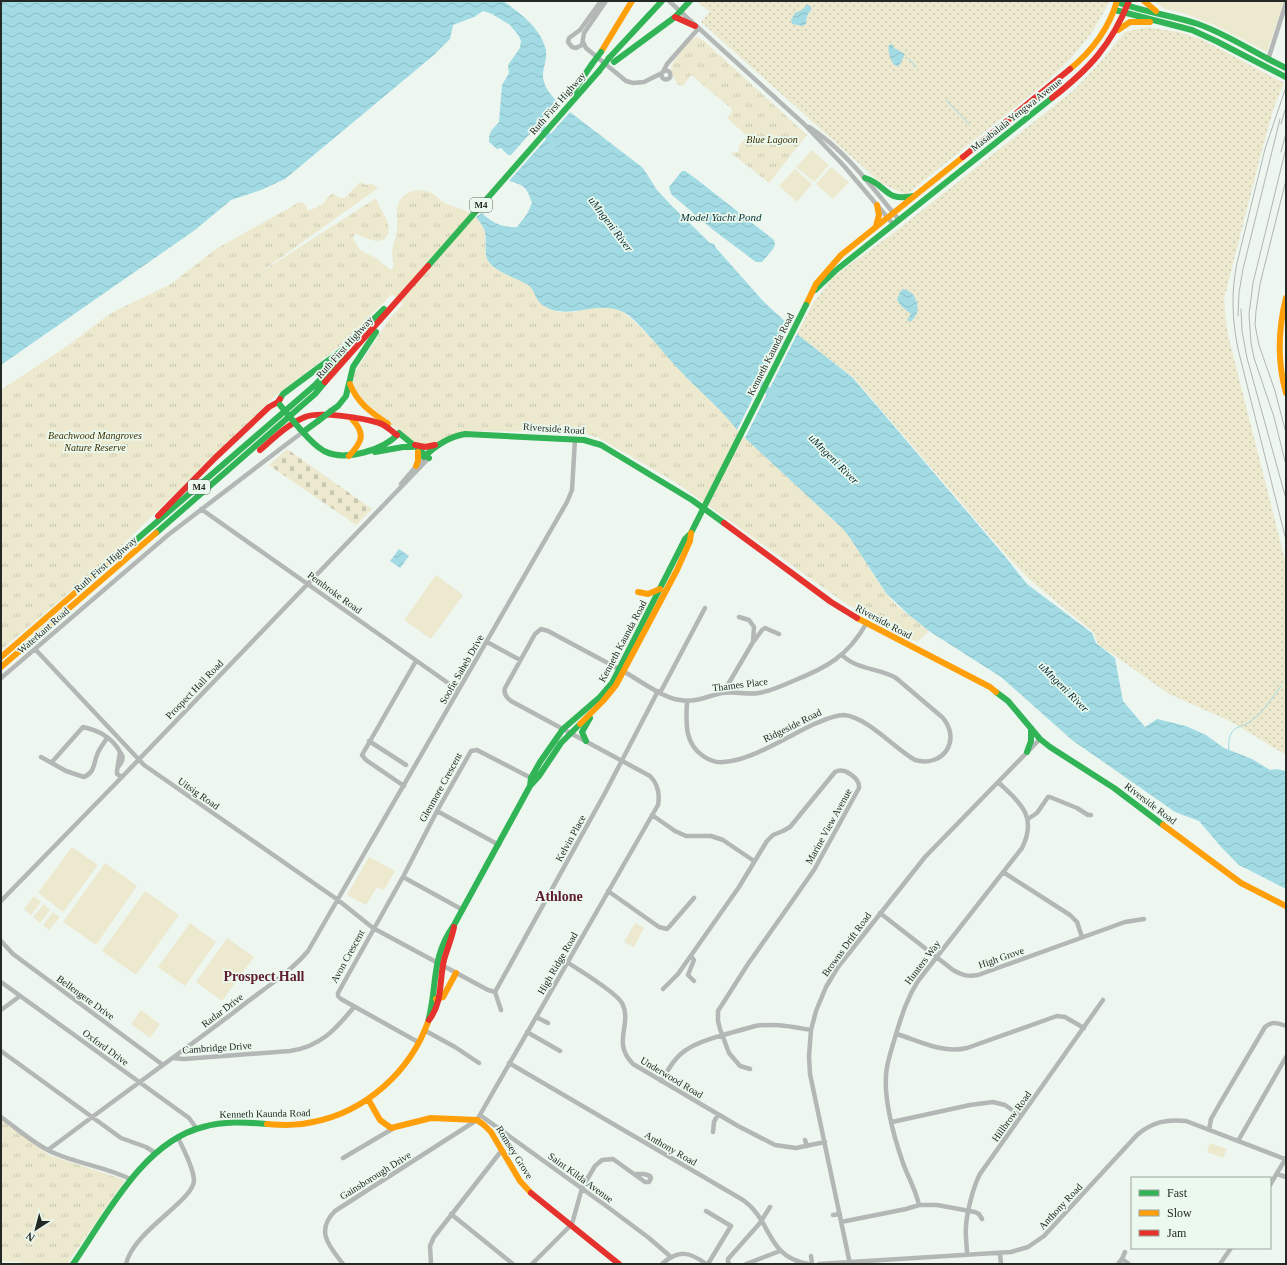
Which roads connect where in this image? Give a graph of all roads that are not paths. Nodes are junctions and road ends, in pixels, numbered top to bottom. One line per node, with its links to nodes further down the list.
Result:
1 (601, 1): 20 (street)
2 (606, 1): 20 (street)
3 (632, 1): 21 (main road)
4 (653, 1): 21 (main road, Ruth First Highway / M4)
5 (662, 1): 21 (main road, Ruth First Highway / M4)
6 (669, 1): 13 (street)
7 (690, 1): 13 (main road)
8 (1144, 1): 15 (main road)
9 (1117, 2): 11 (main road); 12 (main road, Masabalala Yengwa Avenue)
10 (1286, 3): 22 (street)
11 (1128, 4): 14 (main road, Masabalala Yengwa Avenue); 15 (main road)
12 (1115, 10): 14 (main road); 31 (main road, Masabalala Yengwa Avenue)
13 (680, 12): 16 (main road); 18 (street)
14 (1124, 14): 17 (main road); 19 (main road, Masabalala Yengwa Avenue)
15 (1161, 14): 22 (main road)
16 (675, 17): 18 (main road); 21 (main road)
17 (1164, 22): 19 (main road); 28 (main road)
18 (696, 27): 23 (street); 29 (street)
19 (1115, 32): 35 (main road, Masabalala Yengwa Avenue)
20 (583, 42): 27 (street)
21 (607, 57): 24 (main road, Ruth First Highway / M4); 24 (main road)
22 (1268, 60): 25 (main road)
23 (670, 61): 26 (street); 27 (street)
24 (597, 68): 40 (main road, Ruth First Highway / M4)
25 (1284, 68)
26 (669, 71): 27 (street); 27 (street)
27 (662, 72)
28 (1284, 76)
29 (804, 124): 30 (street); 32 (street)
30 (865, 178): 31 (main road); 33 (street)
31 (915, 195): 33 (main road, Masabalala Yengwa Avenue)
32 (878, 205): 34 (street); 37 (main road)
33 (893, 213): 34 (main road, Masabalala Yengwa Avenue); 35 (street)
34 (888, 217): 36 (street); 37 (main road, Kenneth Kaunda Road)
35 (899, 220): 36 (main road, Masabalala Yengwa Avenue)
36 (893, 224): 38 (main road, Kenneth Kaunda Road)
37 (876, 227): 38 (main road, Kenneth Kaunda Road)
38 (814, 291): 58 (main road, Kenneth Kaunda Road, bridge)
39 (1286, 298): 42 (main road)
40 (387, 309): 41 (main road); 43 (main road); 56 (main road, Ruth First Highway / M4); 59 (main road, Ruth First Highway / M4)
41 (350, 383): 45 (main road, bridge); 46 (main road)
42 (1286, 393)
43 (279, 404): 45 (main road, bridge); 59 (main road)
44 (352, 419): 46 (main road); 52 (main road); 56 (main road)
45 (302, 430): 52 (main road); 57 (street, Waterkant Road)
46 (398, 434): 50 (main road); 52 (main road)
47 (575, 439): 48 (main road, Riverside Road); 65 (main road, Riverside Road); 67 (street, Soofie Saheb Drive)
48 (444, 441): 49 (main road, Riverside Road); 53 (main road, Riverside Road)
49 (435, 445): 50 (main road); 53 (main road, Riverside Road)
50 (412, 446): 51 (main road); 52 (main road); 53 (main road)
51 (418, 452): 53 (main road); 54 (main road)
52 (353, 455)
53 (426, 457): 54 (street, Prospect Hall Road); 55 (street, Prospect Hall Road)
54 (416, 466): 55 (street, Prospect Hall Road)
55 (398, 489): 60 (street, Prospect Hall Road)
56 (202, 494): 74 (main road, Ruth First Highway / M4)
57 (201, 509): 60 (street, Pembroke Road); 69 (street, Waterkant Road)
58 (691, 533): 61 (main road, Kenneth Kaunda Road); 75 (main road, Kenneth Kaunda Road)
59 (114, 560): 71 (main road, Ruth First Highway / M4)
60 (308, 584): 73 (street, Pembroke Road); 92 (street, Prospect Hall Road)
61 (660, 589): 62 (main road); 75 (main road, Kenneth Kaunda Road)
62 (638, 592)
63 (705, 608): 78 (street, Kelvin Place)
64 (739, 616): 68 (street)
65 (866, 624): 70 (street, Thames Place); 82 (main road, Riverside Road)
66 (779, 634): 68 (street)
67 (487, 642): 72 (street); 77 (street, Soofie Saheb Drive)
68 (754, 642): 79 (street)
69 (35, 649): 76 (street, Waterkant Road); 92 (street, Uitsig Road)
70 (842, 655): 79 (street, Thames Place); 80 (street, Ridgeside Road)
71 (1, 657)
72 (520, 660): 75 (street, Thames Place); 83 (street, High Ridge Road)
73 (416, 661): 77 (street, Pembroke Road); 87 (street)
74 (1, 667)
75 (621, 670): 78 (street, Thames Place); 81 (main road, Kenneth Kaunda Road); 83 (main road, Kenneth Kaunda Road)
76 (1, 678)
77 (458, 690): 99 (street, Soofie Saheb Drive)
78 (659, 692): 80 (street, Thames Place); 93 (street, Kelvin Place)
79 (723, 693): 80 (street, Thames Place)
80 (687, 701)
81 (593, 713): 84 (main road, Kenneth Kaunda Road); 88 (main road)
82 (1031, 728): 86 (main road, Riverside Road); 89 (main road)
83 (563, 729): 84 (street, High Ridge Road); 90 (main road, Kenneth Kaunda Road)
84 (570, 732): 88 (street, High Ridge Road); 90 (main road, Kenneth Kaunda Road)
85 (107, 738): 94 (street); 94 (street); 96 (street)
86 (1040, 739): 89 (street, Browns Drift Road); 118 (main road, Riverside Road)
87 (369, 741): 95 (street); 99 (street)
88 (586, 741): 93 (street, High Ridge Road)
89 (1027, 752): 98 (street, Browns Drift Road)
90 (548, 754): 97 (main road, Kenneth Kaunda Road)
91 (41, 756): 94 (street)
92 (139, 760): 96 (street, Prospect Hall Road); 116 (street, Uitsig Road)
93 (622, 761): 103 (street, High Ridge Road); 137 (street, Kelvin Place)
94 (52, 762)
95 (406, 765)
96 (122, 777): 102 (street, Prospect Hall Road)
97 (534, 779): 101 (street, Glenmore Crescent); 106 (main road, Kenneth Kaunda Road)
98 (998, 782): 105 (street); 120 (street, Browns Drift Road)
99 (404, 786): 116 (street, Soofie Saheb Drive)
100 (83, 808): 102 (street)
101 (437, 811): 106 (street); 113 (street, Glenmore Crescent)
102 (88, 812): 108 (street, Prospect Hall Road)
103 (652, 815): 109 (street); 114 (street, High Ridge Road)
104 (1091, 815): 105 (street)
105 (1028, 819): 111 (street, Hunters Way)
106 (499, 845): 119 (main road, Kenneth Kaunda Road)
107 (37, 855): 108 (street)
108 (40, 860): 112 (street, Prospect Hall Road)
109 (754, 861): 128 (street, Marine View Avenue); 152 (street, Marine View Avenue)
110 (22, 870): 112 (street)
111 (1003, 872): 124 (street); 129 (street, Hunters Way)
112 (25, 875): 117 (street, Prospect Hall Road)
113 (402, 877): 119 (street); 123 (street, Glenmore Crescent)
114 (608, 891): 115 (street); 131 (street, High Ridge Road)
115 (694, 898)
116 (338, 900): 123 (street, Uitsig Road); 157 (street, Radar Drive)
117 (1, 901)
118 (1286, 906)
119 (463, 910): 122 (main road, Kenneth Kaunda Road)
120 (880, 913): 127 (street, High Grove); 149 (street, Browns Drift Road)
121 (1144, 919): 124 (street, High Grove)
122 (454, 925): 130 (main road, Kenneth Kaunda Road); 132 (main road, Kenneth Kaunda Road)
123 (373, 928): 130 (street, Avon Crescent); 141 (street, Avon Crescent)
124 (1082, 937): 129 (street, High Grove)
125 (1, 941): 160 (street, Bellengere Drive)
126 (929, 944): 127 (street)
127 (925, 948): 129 (street, High Grove)
128 (691, 956): 134 (street); 136 (street, Marine View Avenue)
129 (937, 957): 151 (street, Hunters Way)
130 (436, 962): 132 (street); 139 (main road, Kenneth Kaunda Road)
131 (567, 962): 144 (street, High Ridge Road); 162 (street, Underwood Road)
132 (443, 966): 133 (street); 139 (main road, Kenneth Kaunda Road)
133 (456, 973): 137 (street); 139 (main road)
134 (694, 981)
135 (1, 982): 138 (street, Oxford Drive)
136 (663, 989)
137 (494, 992): 143 (street)
138 (20, 996): 142 (street); 163 (street, Oxford Drive)
139 (436, 999): 148 (main road, Kenneth Kaunda Road)
140 (1103, 1000): 147 (street, Hillbrow Road)
141 (354, 1007): 153 (street, Avon Crescent); 157 (street, Cambridge Drive)
142 (1, 1010)
143 (501, 1010)
144 (536, 1017): 145 (street); 150 (street, High Ridge Road)
145 (548, 1023)
146 (1286, 1026): 176 (street)
147 (1084, 1028): 151 (street); 169 (street, Hillbrow Road)
148 (424, 1030): 153 (main road, Kenneth Kaunda Road); 158 (street)
149 (811, 1030): 152 (street); 182 (street, Browns Drift Road)
150 (527, 1032): 155 (street); 159 (street, High Ridge Road)
151 (896, 1034): 172 (street, Hunters Way)
152 (723, 1036): 161 (street); 162 (street)
153 (418, 1042): 164 (main road, Kenneth Kaunda Road)
154 (1, 1051): 168 (street)
155 (560, 1051)
156 (1286, 1057): 181 (street)
157 (173, 1058): 160 (street, Cambridge Drive)
158 (479, 1063)
159 (509, 1063): 167 (street, Anthony Road); 171 (street, High Ridge Road)
160 (163, 1065): 163 (street, Cambridge Drive)
161 (750, 1069)
162 (661, 1081): 166 (street, Underwood Road)
163 (139, 1082): 168 (street, Cambridge Drive); 174 (street, Oxford Drive)
164 (368, 1099): 173 (main road); 174 (main road, Kenneth Kaunda Road)
165 (599, 1109): 167 (street)
166 (718, 1114): 177 (street); 183 (street, Underwood Road)
167 (596, 1115): 190 (street, Anthony Road)
168 (92, 1116): 184 (street, Cambridge Drive); 186 (street)
169 (1021, 1116): 172 (street); 202 (street, Hillbrow Road)
170 (1, 1117): 184 (street)
171 (478, 1118): 173 (main road); 175 (street, Saint Kilda Avenue); 178 (main road, Romsey Grove); 222 (street, Gainsborough Drive)
172 (892, 1122): 199 (street, Hunters Way)
173 (394, 1128): 187 (street)
174 (197, 1129): 179 (main road, Kenneth Kaunda Road)
175 (500, 1129): 178 (street); 196 (street, Saint Kilda Avenue)
176 (1209, 1130): 181 (street, Anthony Road); 213 (street, Anthony Road)
177 (713, 1132)
178 (492, 1135): 185 (main road, Romsey Grove)
179 (178, 1136): 186 (main road, Kenneth Kaunda Road); 221 (street)
180 (805, 1140): 183 (street)
181 (1238, 1141): 188 (street, Anthony Road)
182 (824, 1142): 183 (street, Underwood Road); 197 (street, Browns Drift Road)
183 (807, 1146)
184 (48, 1150): 194 (street)
185 (502, 1150): 203 (street); 209 (main road, Romsey Grove)
186 (154, 1152): 194 (main road, Kenneth Kaunda Road)
187 (343, 1158)
188 (1286, 1159): 192 (street)
189 (694, 1165): 190 (street)
190 (692, 1170): 207 (street, Anthony Road)
191 (635, 1174): 196 (street)
192 (1277, 1174): 193 (street); 195 (street)
193 (1286, 1177)
194 (130, 1179): 220 (main road, Kenneth Kaunda Road)
195 (1271, 1183)
196 (582, 1188): 209 (street); 216 (street, Saint Kilda Avenue)
197 (837, 1202): 198 (street); 204 (street, Browns Drift Road)
198 (831, 1203)
199 (919, 1205): 202 (street); 208 (street)
200 (770, 1207): 207 (street)
201 (706, 1210): 228 (street)
202 (969, 1211): 206 (street); 214 (street, Hillbrow Road)
203 (451, 1214): 223 (street); 224 (street)
204 (840, 1214): 205 (street); 208 (street, Browns Drift Road)
205 (833, 1215)
206 (982, 1219)
207 (762, 1221): 211 (street, Anthony Road); 229 (street)
208 (841, 1222): 219 (street, Browns Drift Road)
209 (571, 1225): 225 (street); 226 (main road, Romsey Grove)
210 (1230, 1249): 237 (street)
211 (780, 1251): 218 (street, Anthony Road); 230 (street)
212 (1125, 1252): 217 (street)
213 (1000, 1253): 214 (street, Anthony Road); 234 (street)
214 (967, 1254): 219 (street, Anthony Road)
215 (811, 1256): 232 (street)
216 (670, 1257): 227 (street); 228 (street)
217 (1122, 1259): 235 (street); 236 (street)
218 (795, 1262): 231 (street, Anthony Road)
219 (850, 1263): 233 (street, Anthony Road)
220 (73, 1264)
221 (126, 1264)
222 (343, 1264)
223 (431, 1264)
224 (514, 1264)
225 (532, 1264)
226 (619, 1264)
227 (662, 1264)
228 (707, 1264)
229 (729, 1264)
230 (746, 1264)
231 (808, 1264)
232 (812, 1264)
233 (819, 1264)
234 (1001, 1264)
235 (1118, 1264)
236 (1129, 1264)
237 (1220, 1264)

